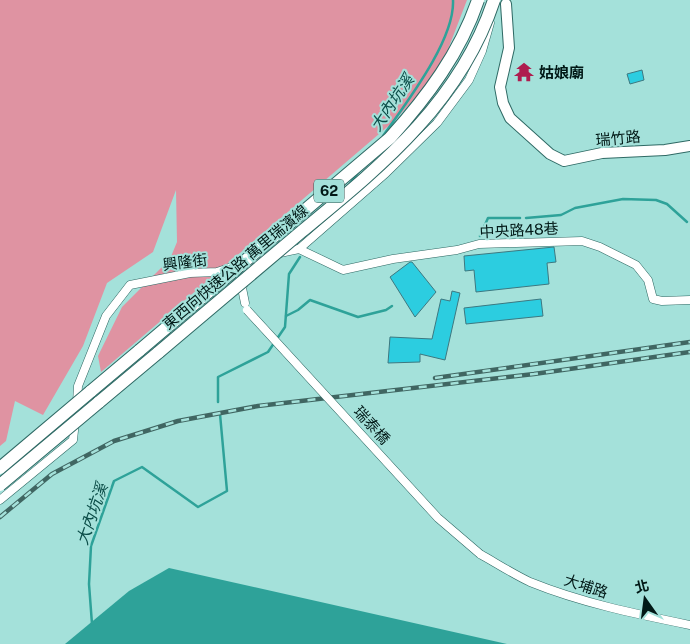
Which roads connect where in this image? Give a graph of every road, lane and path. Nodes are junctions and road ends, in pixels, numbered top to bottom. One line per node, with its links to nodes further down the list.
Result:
1 (478, 0): 9 (highway, 東西向快速公路 萬里瑞濱線 / 62, bridge)
2 (499, 1): 3 (street, 瑞竹路); 4 (street, 興隆街); 10 (highway, 東西向快速公路 萬里瑞濱線 / 62, bridge)
3 (690, 146)
4 (299, 249): 5 (street, 興隆街); 7 (street, 中央路48巷)
5 (259, 258): 6 (street, 興隆街); 8 (street)
6 (217, 272): 8 (street); 11 (street, 興隆街)
7 (690, 300)
8 (246, 306): 12 (street, 瑞泰橋, bridge)
9 (0, 468)
10 (0, 485)
11 (0, 500)
12 (480, 554): 13 (street, 大埔路)
13 (690, 625)

